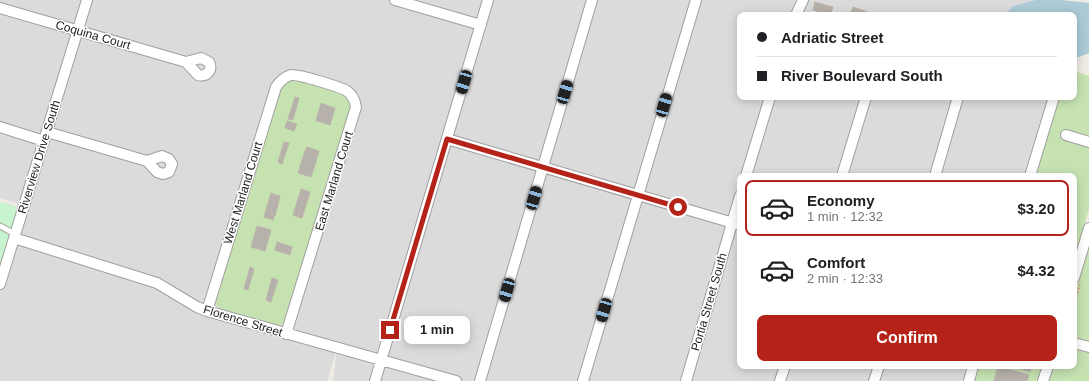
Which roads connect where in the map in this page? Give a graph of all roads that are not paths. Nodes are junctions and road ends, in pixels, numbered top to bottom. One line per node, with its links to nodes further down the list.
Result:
1 (87, 0): 10 (street, Riverview Drive South)
2 (395, 0): 9 (street)
3 (488, 0): 9 (street)
4 (592, 0): 23 (street)
5 (696, 0): 28 (street)
6 (803, 0): 8 (street)
7 (0, 8): 10 (street, Coquina Court)
8 (797, 12)
9 (481, 25): 20 (street)
10 (78, 30): 11 (street, Coquina Court); 19 (street, Riverview Drive South)
11 (186, 62)
12 (285, 77): 35 (street, West Marland Court); 36 (street, East Marland Court)
13 (769, 100): 24 (street)
14 (865, 100): 25 (street)
15 (957, 100): 26 (street)
16 (1053, 100): 27 (street)
17 (0, 127): 19 (street)
18 (1066, 135): 21 (street)
19 (46, 136): 22 (street); 32 (street, Riverview Drive South)
20 (447, 139): 23 (street); 39 (street)
21 (1089, 142)
22 (147, 161)
23 (543, 168): 28 (street); 46 (street)
24 (747, 173)
25 (843, 173)
26 (936, 173)
27 (1031, 173)
28 (638, 195): 29 (street); 47 (street)
29 (736, 224): 48 (street, Portia Street South)
30 (0, 226): 32 (lane, Florence Street)
31 (1089, 228): 33 (street)
32 (15, 236): 34 (street, Riverview Drive South); 35 (street, Florence Street)
33 (1077, 268)
34 (0, 284)
35 (207, 311): 36 (street, Florence Street)
36 (286, 334): 39 (street, Florence Street)
37 (1077, 344): 38 (street)
38 (1089, 347)
39 (381, 359): 44 (street); 45 (street, Florence Street)
40 (784, 369): 49 (street)
41 (878, 369): 50 (street)
42 (972, 369): 51 (street)
43 (1047, 369): 52 (street)
44 (374, 381)
45 (456, 381)
46 (480, 381)
47 (583, 381)
48 (686, 381)
49 (780, 381)
50 (874, 381)
51 (968, 381)
52 (1043, 381)

